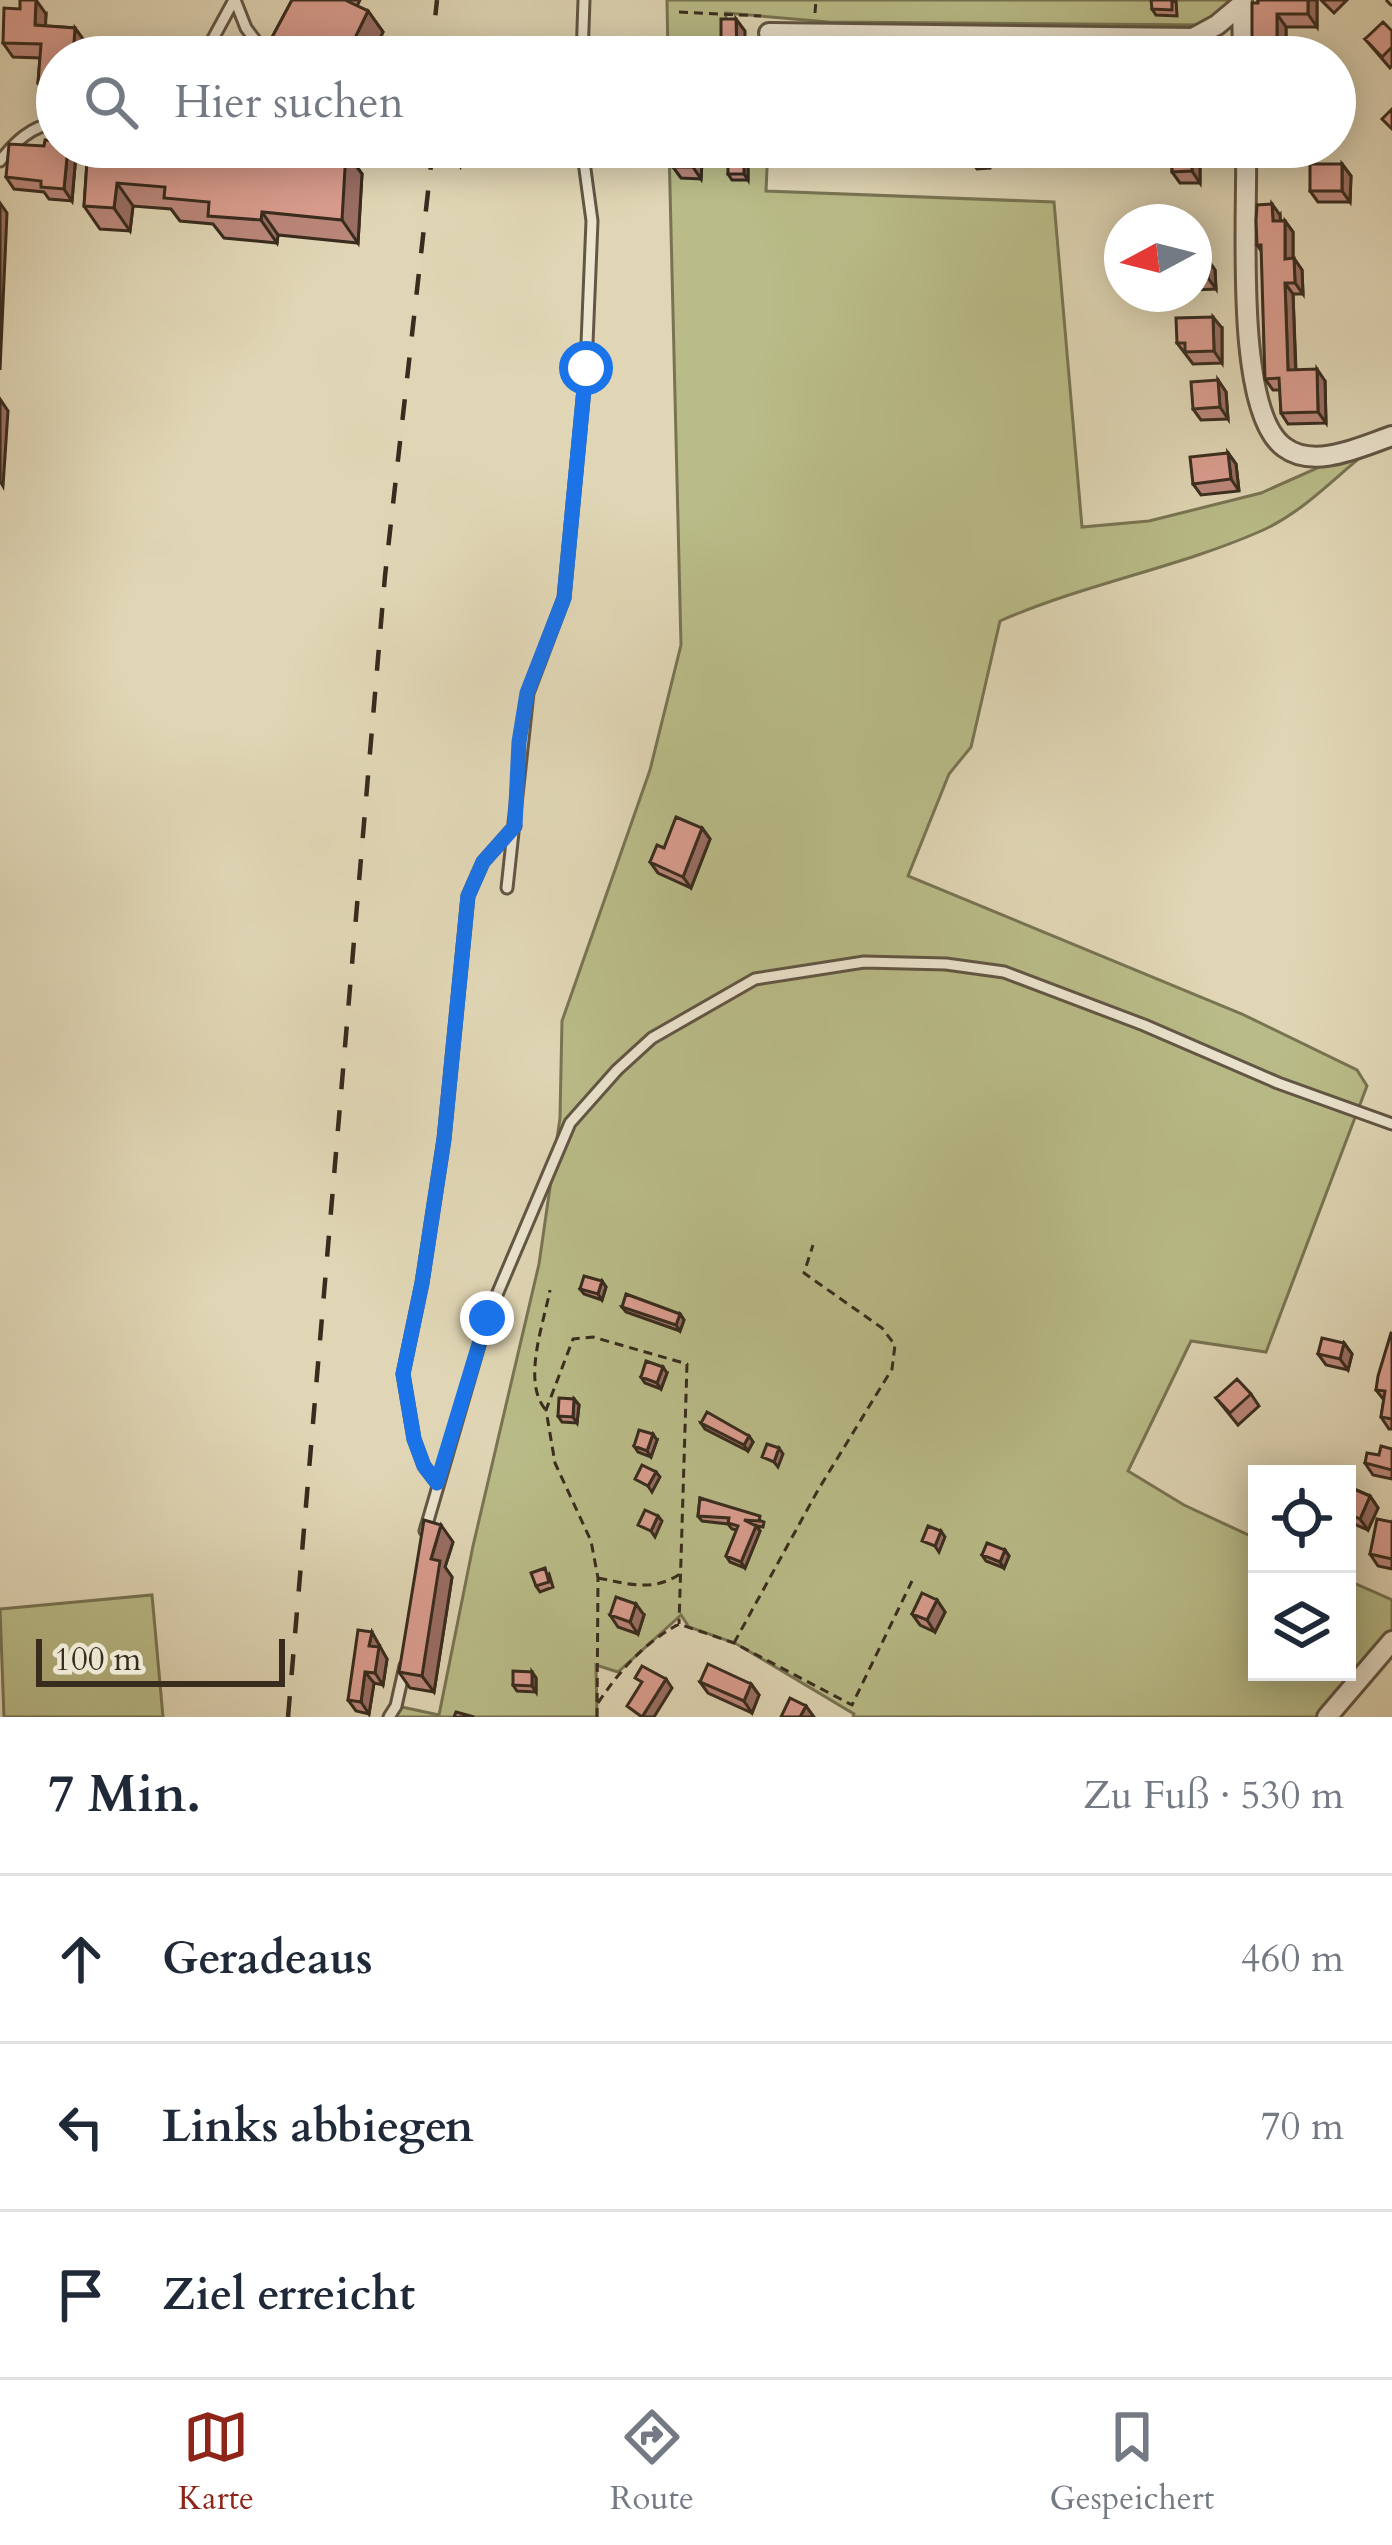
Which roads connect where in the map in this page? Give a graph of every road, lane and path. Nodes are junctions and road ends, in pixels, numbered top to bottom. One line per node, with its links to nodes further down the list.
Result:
1 (234, 0): 8 (lane); 9 (lane)
2 (584, 0): 10 (lane)
3 (1386, 0): 5 (path)
4 (1242, 2): 12 (street); 13 (street)
5 (1392, 6)
6 (679, 12): 7 (path)
7 (766, 24): 11 (street)
8 (214, 36)
9 (252, 36)
10 (583, 36)
11 (1132, 36)
12 (1197, 36)
13 (1243, 36)
14 (36, 128): 15 (lane)
15 (0, 161)
16 (585, 168): 19 (lane)
17 (1246, 168): 18 (street)
18 (1390, 437)
19 (515, 826): 20 (lane); 25 (lane)
20 (507, 888)
21 (1392, 1124): 25 (lane)
22 (813, 1245): 32 (path)
23 (550, 1290): 24 (path)
24 (546, 1410): 27 (path); 28 (path)
25 (437, 1483): 26 (lane)
26 (423, 1541)
27 (682, 1573): 28 (path); 30 (path)
28 (598, 1578): 34 (path)
29 (912, 1581): 32 (path)
30 (679, 1624): 32 (path); 34 (path)
31 (1392, 1641): 37 (street)
32 (734, 1643)
33 (406, 1654): 35 (lane)
34 (597, 1704): 36 (path)
35 (389, 1717)
36 (597, 1717)
37 (1327, 1717)

